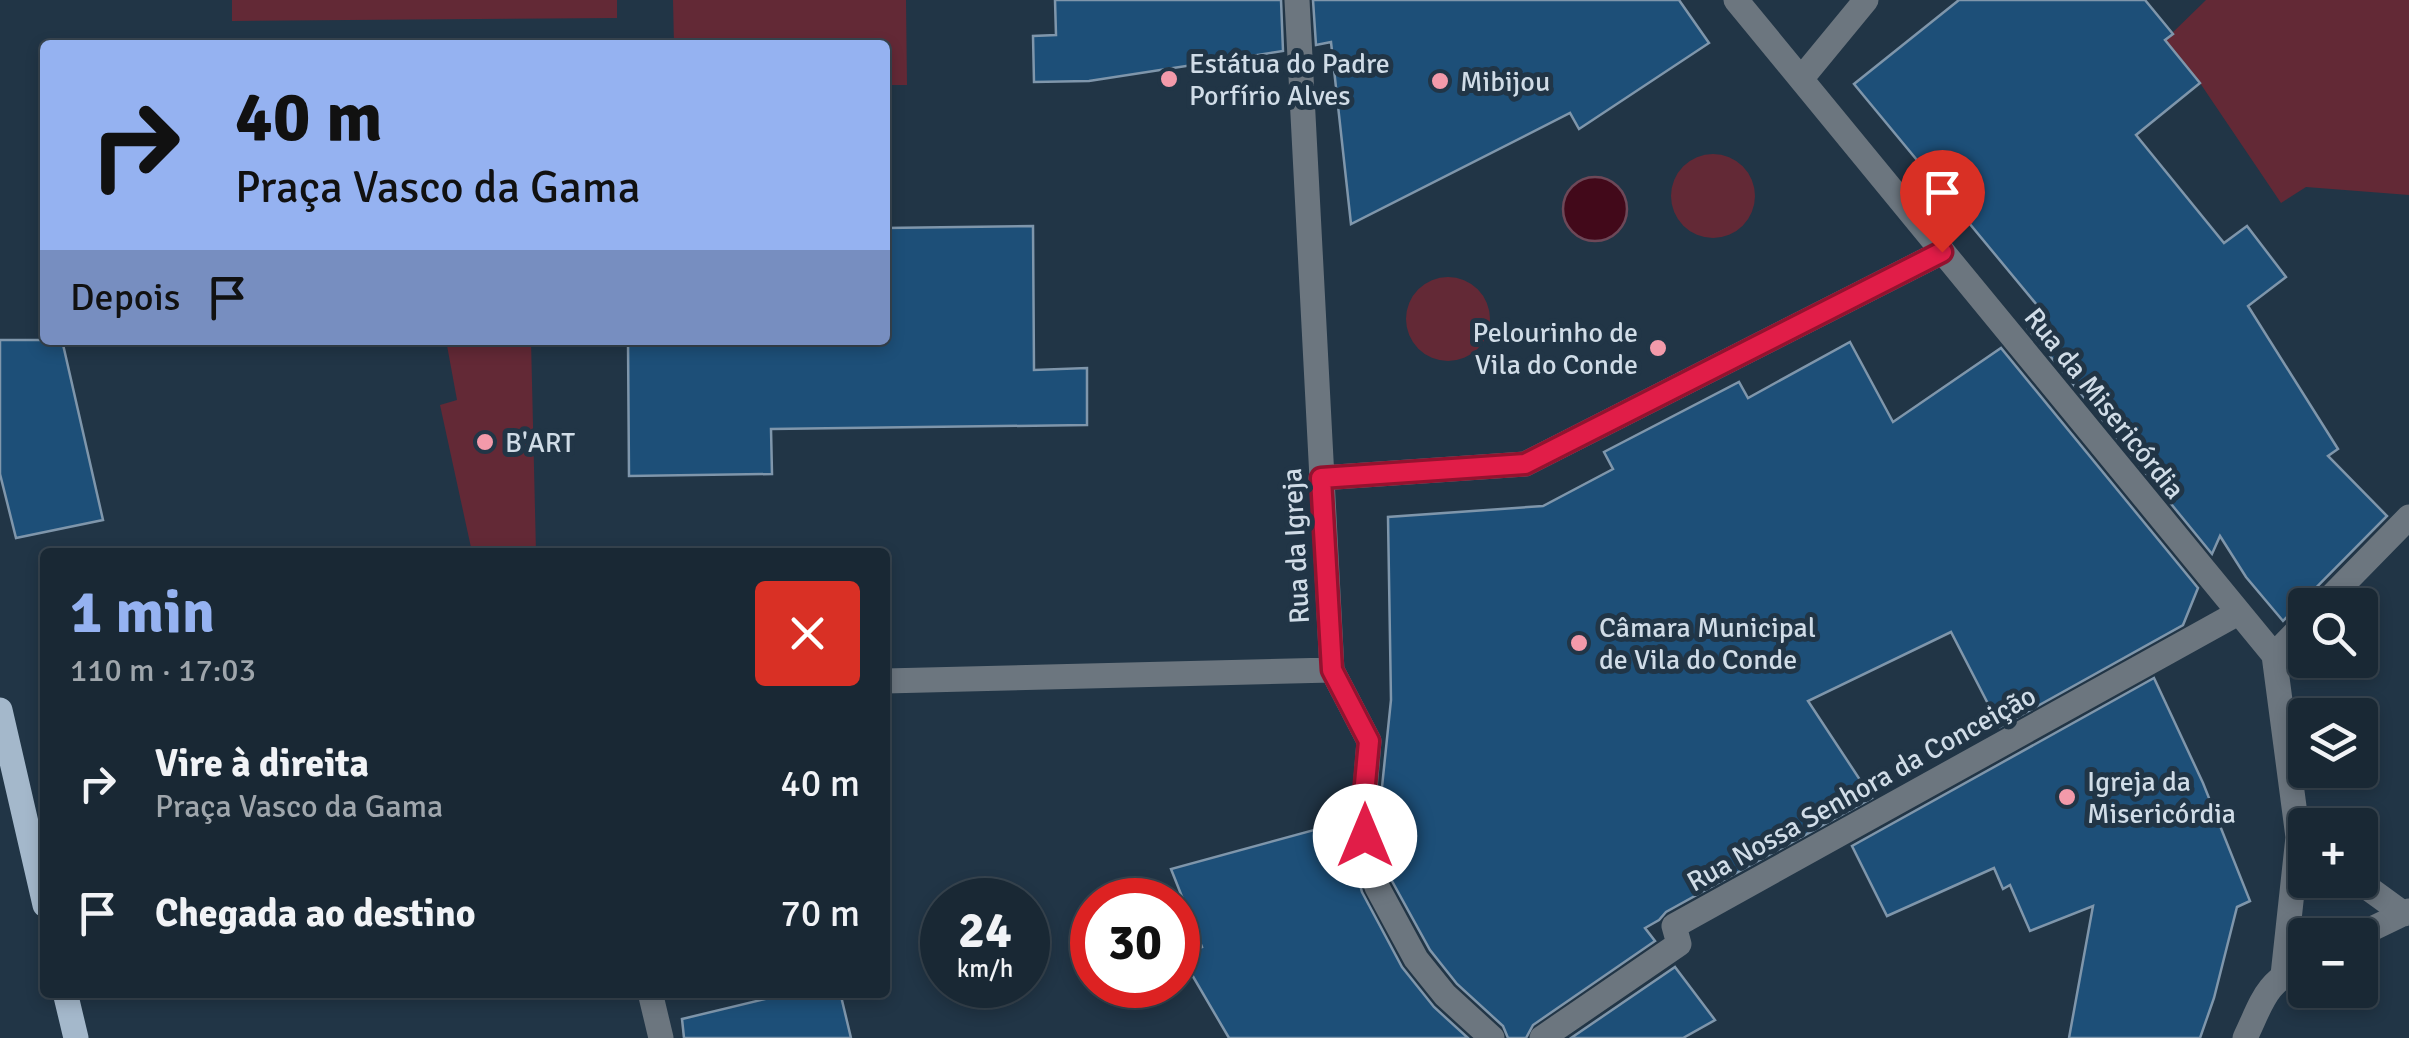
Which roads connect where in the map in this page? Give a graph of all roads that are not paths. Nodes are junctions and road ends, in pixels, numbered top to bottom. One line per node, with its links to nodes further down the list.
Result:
1 (1297, 0): 6 (street, Rua da Igreja)
2 (1736, 0): 4 (street, Rua da Misericórdia)
3 (1866, 0): 4 (street)
4 (1800, 79): 5 (street, Rua da Misericórdia)
5 (1942, 252): 6 (street); 9 (street, Rua da Misericórdia)
6 (1321, 478): 12 (street, Rua da Igreja)
7 (2409, 517): 8 (street)
8 (2340, 588)
9 (2238, 613): 11 (street, Rua da Misericórdia); 26 (street, Rua Nossa Senhora da Conceição)
10 (2288, 641): 11 (street)
11 (2274, 655): 15 (street)
12 (1332, 670): 13 (street); 25 (street, Rua da Igreja)
13 (890, 681)
14 (0, 710): 16 (main road)
15 (2297, 808)
16 (40, 884)
17 (2378, 894): 18 (street)
18 (2406, 912): 19 (street)
19 (2378, 926)
20 (2288, 973): 27 (street)
21 (66, 998): 23 (main road)
22 (651, 998): 24 (street)
23 (76, 1038)
24 (660, 1038)
25 (1492, 1038)
26 (1542, 1038)
27 (2246, 1038)

